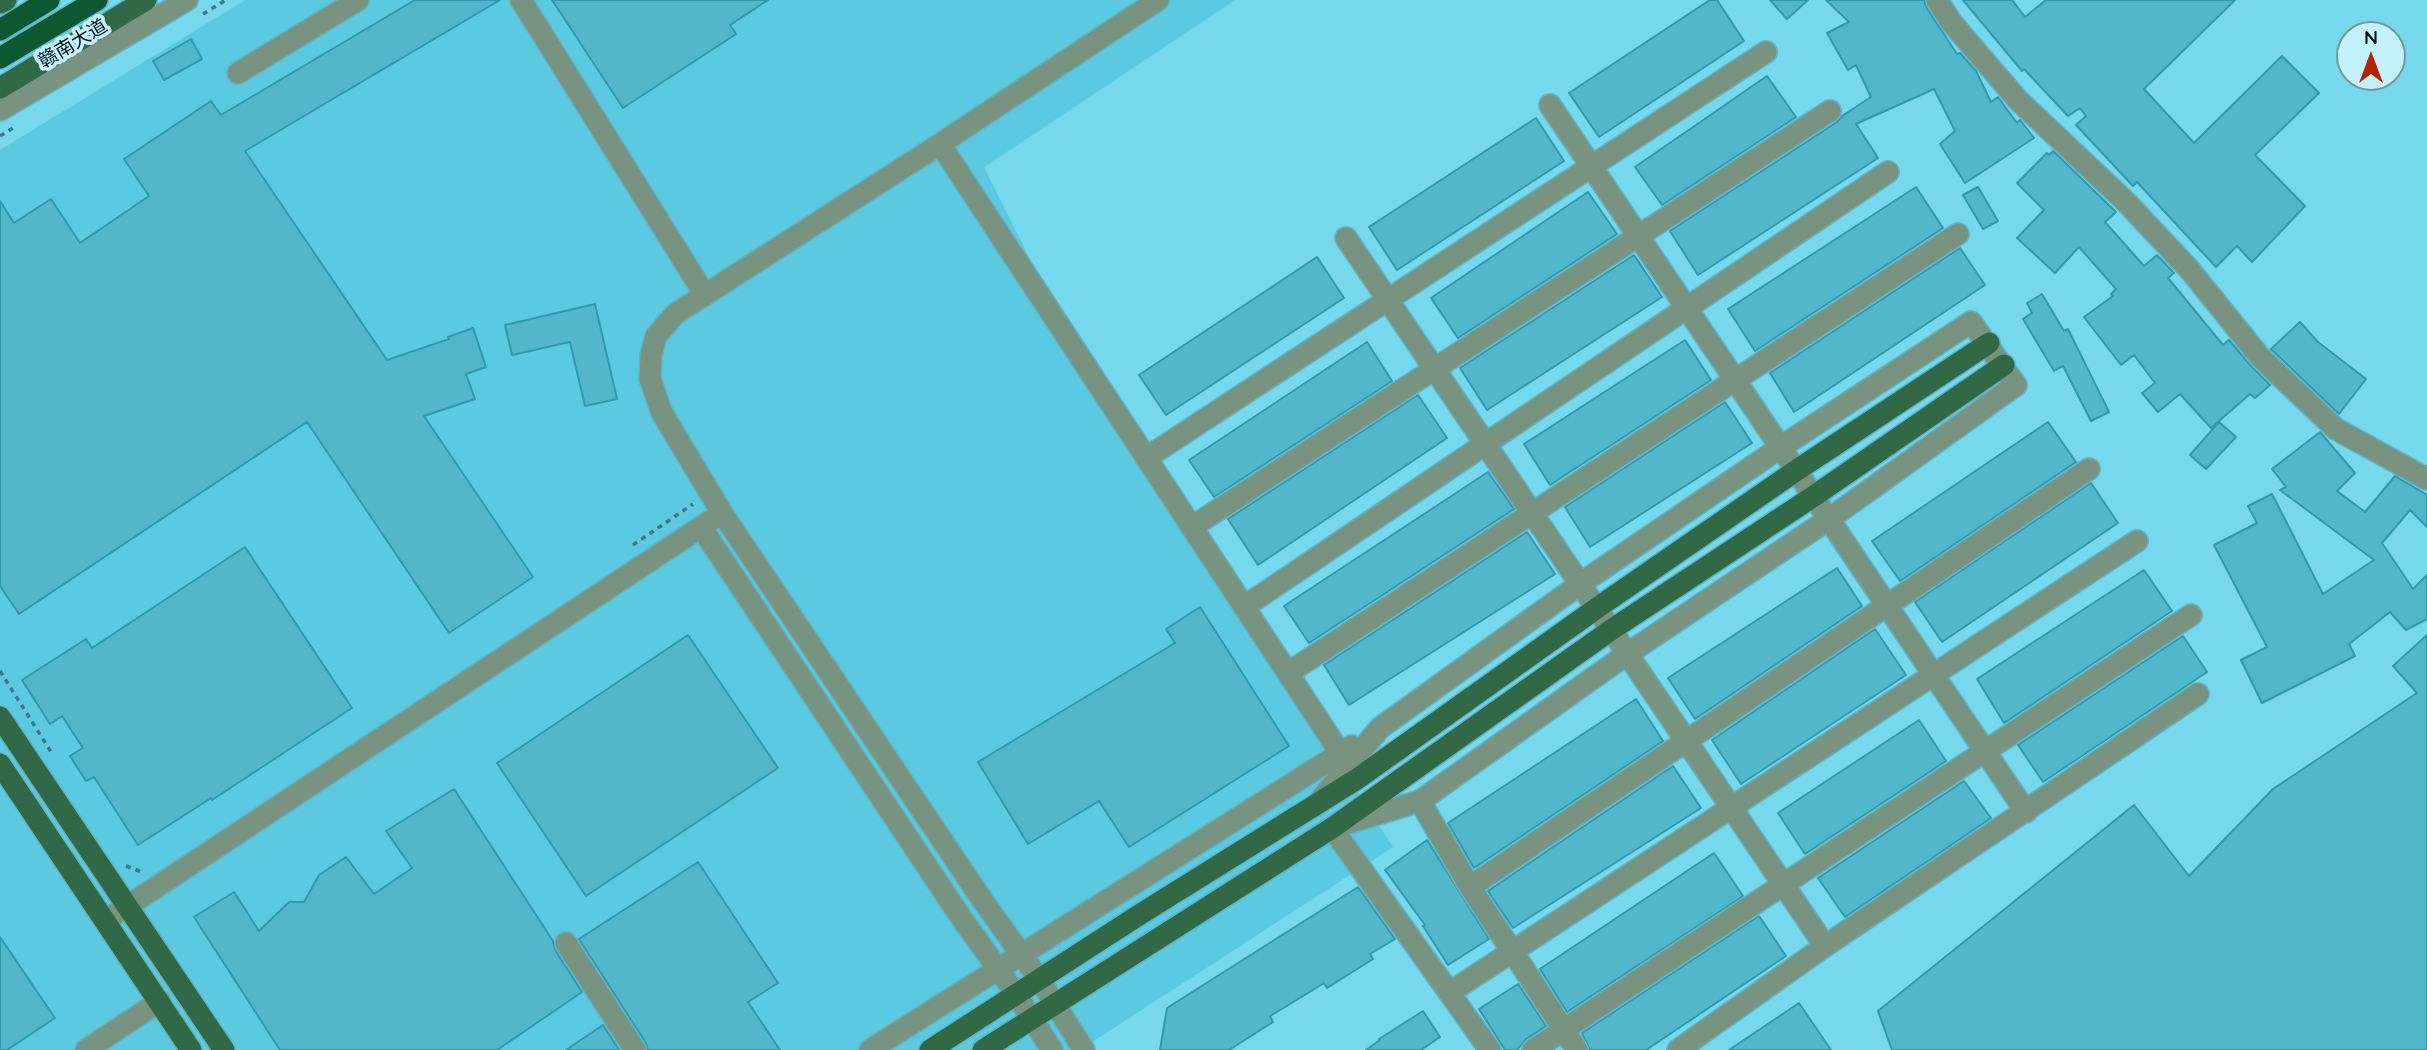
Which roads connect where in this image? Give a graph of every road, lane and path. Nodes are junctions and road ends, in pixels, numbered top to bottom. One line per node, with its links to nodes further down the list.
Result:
1 (6, 0): 10 (main road)
2 (49, 0): 11 (highway)
3 (97, 0): 13 (highway)
4 (146, 0): 15 (main road, 赣南大道)
5 (187, 0): 17 (street)
6 (358, 0): 14 (street)
7 (521, 0): 25 (street)
8 (1158, 0): 19 (street)
9 (1937, 0): 37 (street)
10 (0, 4)
11 (0, 30)
12 (1766, 51): 20 (street)
13 (0, 58)
14 (238, 73)
15 (0, 88)
16 (1550, 104): 20 (street)
17 (0, 110)
18 (1830, 111): 23 (street)
19 (940, 144): 25 (street); 34 (street)
20 (1591, 166): 23 (street); 26 (street)
21 (1888, 172): 27 (street)
22 (1958, 234): 31 (street)
23 (1639, 236): 27 (street); 30 (street)
24 (1346, 238): 26 (street)
25 (705, 295): 38 (street)
26 (1388, 300): 30 (street); 34 (street)
27 (1687, 308): 31 (street); 32 (street)
28 (1988, 344): 29 (street); 33 (street); 36 (main road)
29 (2003, 365): 39 (main road); 42 (street)
30 (1435, 369): 32 (street); 44 (street)
31 (1735, 380): 33 (street); 41 (street)
32 (1485, 444): 41 (street); 49 (street)
33 (1781, 447): 36 (street); 47 (street)
34 (1146, 458): 44 (street)
35 (2089, 469): 48 (street)
36 (1797, 470): 39 (street); 50 (main road)
37 (2427, 480)
38 (709, 492): 40 (street); 46 (path)
39 (1814, 496): 42 (street); 52 (main road)
40 (722, 513): 43 (street); 77 (street)
41 (1532, 513): 47 (street); 55 (street)
42 (1829, 519): 48 (street); 53 (street)
43 (701, 527): 72 (street); 78 (street)
44 (1192, 527): 49 (street)
45 (2137, 541): 56 (street)
46 (629, 548)
47 (1580, 584): 50 (street); 63 (street)
48 (1887, 605): 56 (street); 59 (street)
49 (1244, 607): 55 (street)
50 (1597, 608): 52 (street); 63 (main road)
51 (2191, 615): 60 (street)
52 (1611, 629): 53 (street); 67 (main road)
53 (1627, 654): 59 (street); 64 (street)
54 (0, 671): 62 (path)
55 (1287, 673): 63 (street)
56 (1934, 675): 60 (street); 65 (street)
57 (2198, 694): 66 (street)
58 (0, 717): 72 (main road)
59 (1686, 741): 65 (street); 71 (street)
60 (1985, 751): 66 (street); 70 (street)
61 (0, 764): 73 (main road)
62 (58, 764)
63 (1349, 766): 77 (street); 79 (main road)
64 (1420, 801): 67 (street); 71 (street)
65 (1732, 808): 70 (street); 76 (street)
66 (2026, 812): 75 (street)
67 (1332, 828): 80 (street); 83 (main road)
68 (122, 863): 69 (path)
69 (145, 872)
70 (1783, 884): 75 (street); 85 (street)
71 (1470, 887): 76 (street)
72 (126, 907): 73 (street); 88 (main road)
73 (106, 921): 82 (main road)
74 (566, 943): 89 (street)
75 (1825, 946): 99 (street)
76 (1512, 951): 80 (street); 85 (street)
77 (1021, 954): 78 (street); 79 (street)
78 (998, 968): 81 (street); 90 (street)
79 (1039, 979): 81 (main road); 83 (street)
80 (1450, 993): 96 (street)
81 (1016, 994): 84 (street); 91 (main road)
82 (160, 1001): 86 (street); 87 (main road)
83 (1054, 1003): 84 (main road); 95 (street)
84 (1032, 1018): 92 (main road); 93 (street); 94 (street)
85 (1564, 1030): 97 (street); 98 (street)
86 (86, 1050)
87 (191, 1050)
88 (224, 1050)
89 (635, 1050)
90 (870, 1050)
91 (930, 1050)
92 (983, 1050)
93 (1000, 1050)
94 (1052, 1050)
95 (1084, 1050)
96 (1490, 1050)
97 (1533, 1050)
98 (1577, 1050)
99 (1678, 1050)

